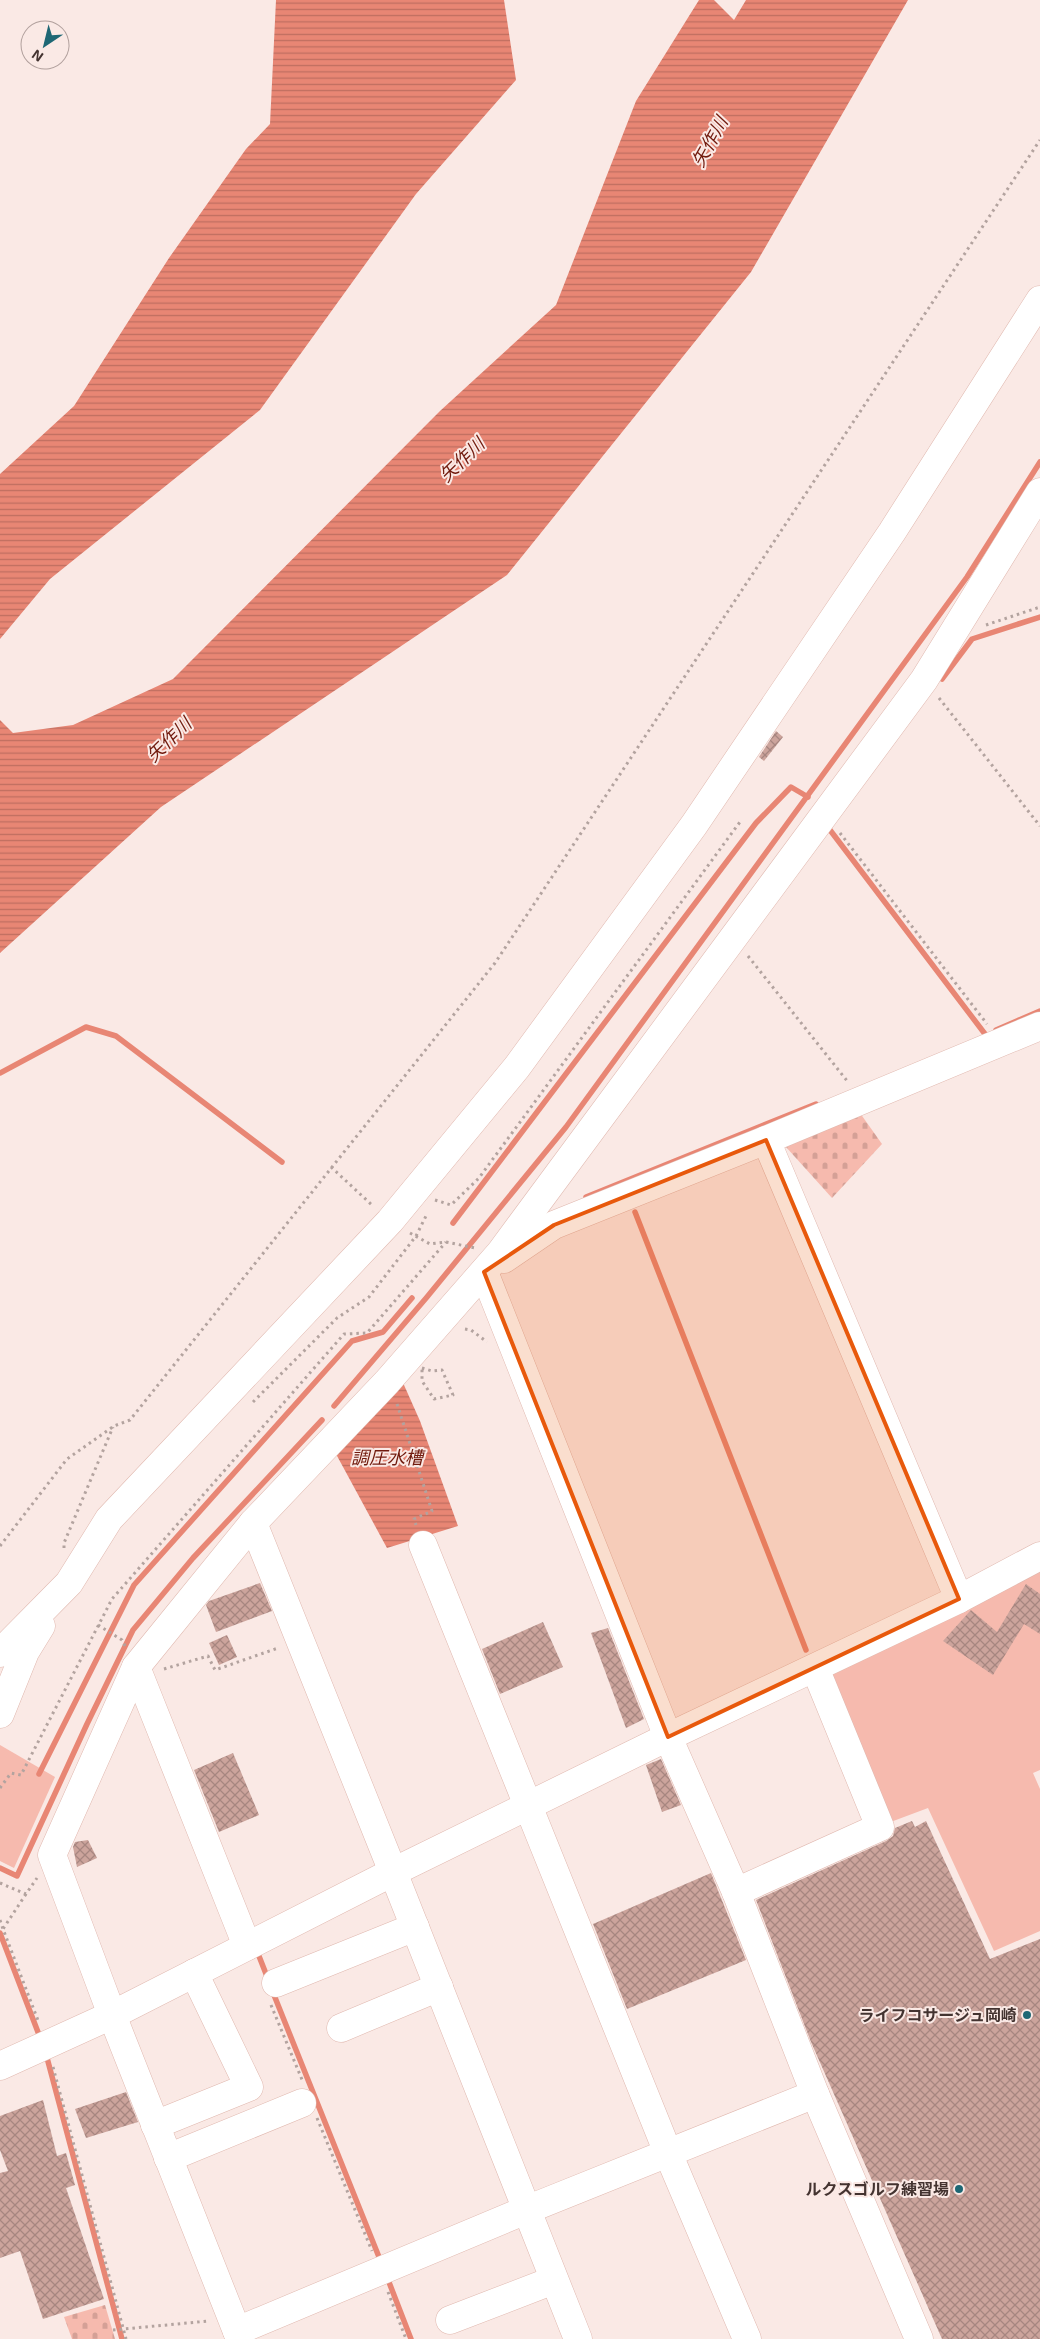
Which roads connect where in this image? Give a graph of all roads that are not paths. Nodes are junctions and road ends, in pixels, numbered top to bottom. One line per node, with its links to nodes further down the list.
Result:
1 (1040, 300): 9 (street)
2 (1040, 492): 5 (street)
3 (1040, 1026): 4 (street)
4 (766, 1140): 5 (street); 10 (street)
5 (492, 1262): 6 (street); 15 (street)
6 (253, 1523): 13 (street); 17 (street)
7 (423, 1545): 16 (street)
8 (1040, 1556): 10 (street)
9 (64, 1589): 11 (street); 14 (street)
10 (959, 1599): 12 (street)
11 (0, 1654)
12 (815, 1668): 15 (street); 18 (street)
13 (138, 1672): 20 (street); 24 (street)
14 (0, 1714)
15 (668, 1737): 16 (street); 18 (street)
16 (529, 1805): 17 (street); 30 (street)
17 (394, 1872): 19 (street); 20 (street)
18 (736, 1892): 27 (street)
19 (415, 1927): 22 (street); 23 (street)
20 (247, 1946): 21 (street)
21 (194, 1973): 24 (street); 29 (street)
22 (276, 1983)
23 (439, 1986): 25 (street); 32 (street)
24 (112, 2015): 26 (street); 29 (street)
25 (341, 2028)
26 (0, 2066)
27 (815, 2094): 30 (street); 38 (street)
28 (302, 2103): 31 (street)
29 (155, 2125): 31 (street)
30 (668, 2153): 32 (street); 37 (street)
31 (168, 2158): 35 (street)
32 (526, 2210): 33 (street); 35 (street)
33 (554, 2280): 34 (street); 36 (street)
34 (450, 2320)
35 (237, 2330)
36 (578, 2339)
37 (747, 2339)
38 (918, 2339)

